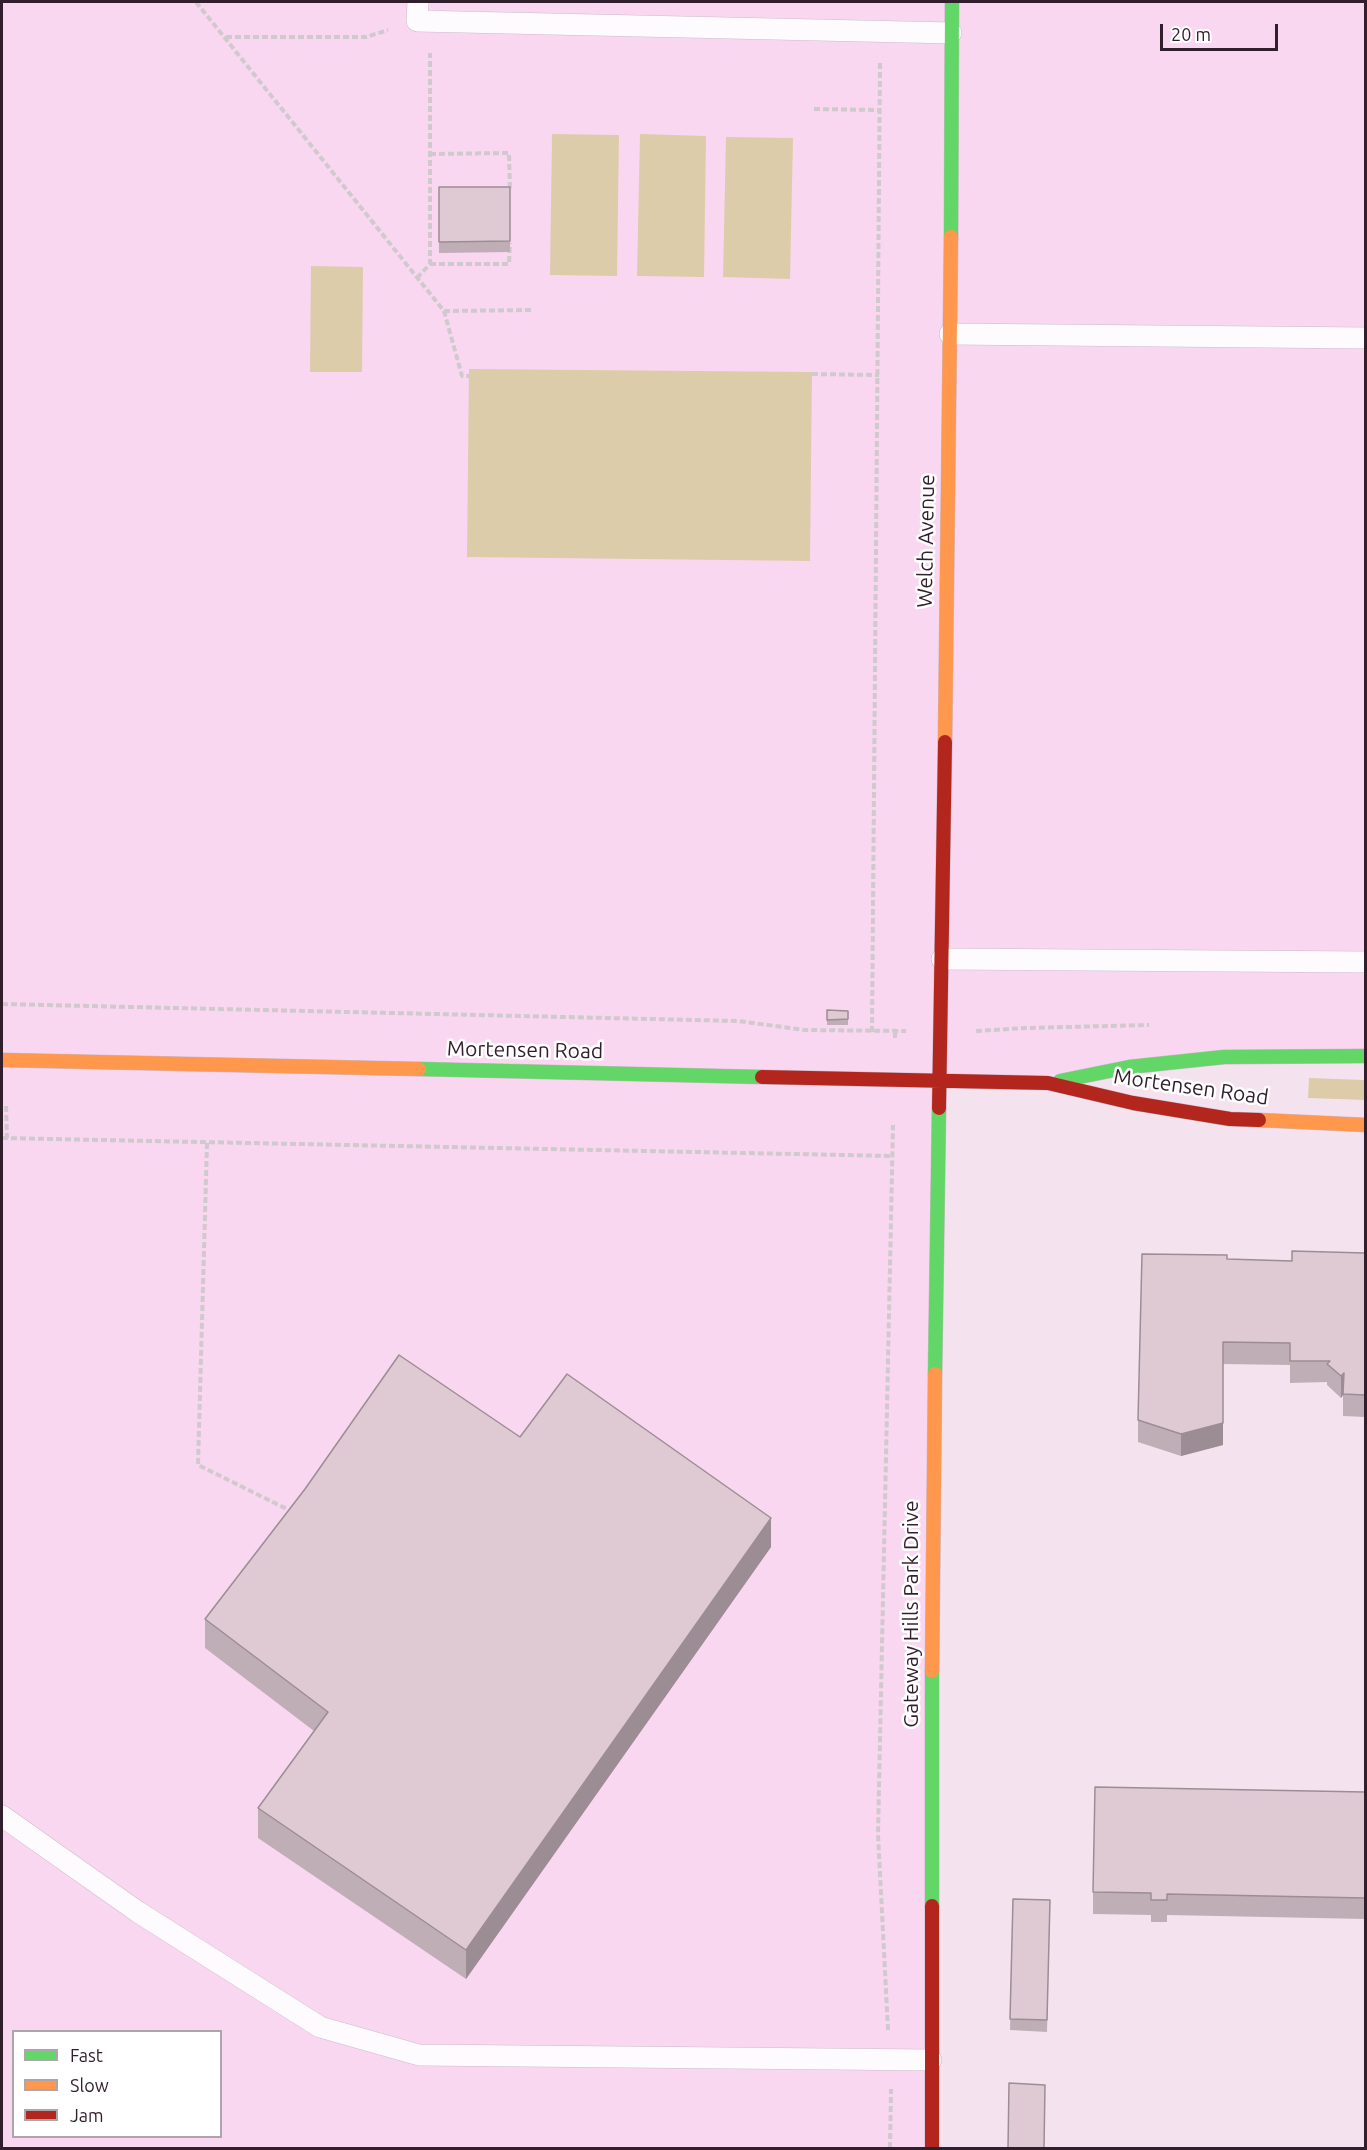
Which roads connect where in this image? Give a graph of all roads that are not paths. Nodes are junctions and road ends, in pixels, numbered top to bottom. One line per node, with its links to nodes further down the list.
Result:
1 (952, 2): 3 (street, Welch Avenue)
2 (418, 11): 3 (lane)
3 (951, 33): 4 (street, Welch Avenue)
4 (950, 334): 5 (lane); 6 (street, Welch Avenue)
5 (1365, 338)
6 (942, 959): 7 (lane); 10 (street, Welch Avenue)
7 (1365, 962)
8 (1365, 1056): 11 (street, Mortensen Road)
9 (2, 1059): 10 (street, Mortensen Road)
10 (940, 1080): 11 (street, Mortensen Road); 14 (street, Gateway Hills Park Drive)
11 (1048, 1083): 12 (street, Mortensen Road)
12 (1365, 1125)
13 (2, 1816): 14 (lane)
14 (931, 2060): 15 (street, Gateway Hills Park Drive)
15 (932, 2148)

